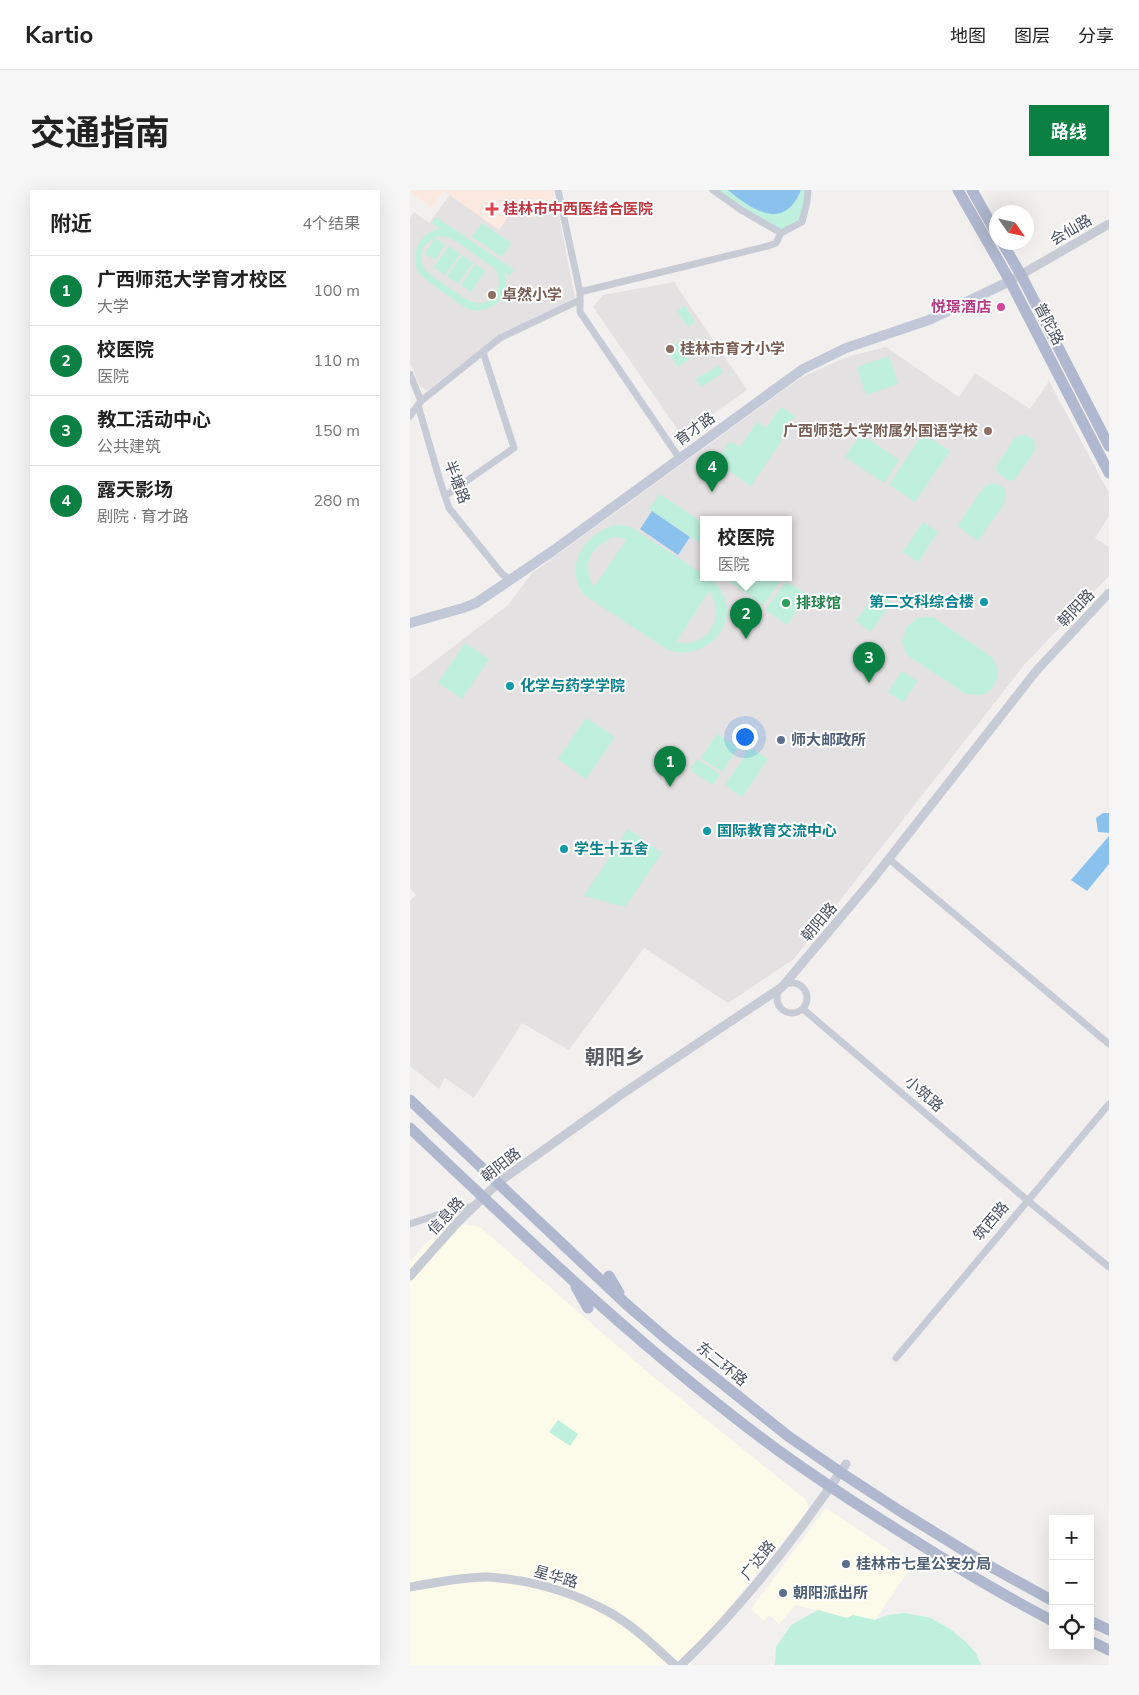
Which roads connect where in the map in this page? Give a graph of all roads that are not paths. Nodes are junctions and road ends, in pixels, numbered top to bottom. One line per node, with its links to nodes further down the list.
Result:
1 (558, 190): 12 (street)
2 (713, 190): 8 (street)
3 (808, 190): 8 (street)
4 (958, 190): 11 (main road, 普陀路)
5 (972, 190): 6 (main road)
6 (989, 220)
7 (1109, 224): 10 (street, 会仙路)
8 (781, 233): 12 (street)
9 (1007, 250): 10 (main road, 普陀路)
10 (1021, 275): 11 (street, 会仙路); 17 (main road, 普陀路)
11 (1010, 281): 18 (main road, 育才路); 19 (main road, 普陀路)
12 (580, 296): 13 (street); 18 (street)
13 (483, 352): 15 (street); 20 (street)
14 (410, 374): 15 (street, 半塘路)
15 (420, 403): 16 (street); 20 (street, 半塘路)
16 (410, 416)
17 (1109, 446)
18 (680, 458): 21 (main road, 育才路)
19 (1109, 473)
20 (445, 496): 21 (street, 半塘路)
21 (511, 580): 23 (main road, 育才路)
22 (1109, 593): 24 (street, 朝阳路)
23 (410, 623)
24 (889, 859): 25 (street, 朝阳路); 27 (street)
25 (782, 987): 26 (street); 26 (street); 31 (street, 朝阳路)
26 (803, 1009): 33 (street, 小筑路)
27 (1109, 1044)
28 (410, 1100): 31 (main road, 东二环路)
29 (1109, 1104): 33 (street, 筑西路)
30 (410, 1128): 32 (main road)
31 (499, 1182): 32 (street, 朝阳路); 40 (main road, 东二环路)
32 (483, 1197): 34 (street, 信息路); 39 (main road)
33 (1027, 1200): 36 (street, 小筑路); 42 (street, 筑西路)
34 (474, 1206): 35 (street); 37 (street, 信息路)
35 (410, 1224)
36 (1109, 1267)
37 (410, 1276)
38 (609, 1276): 40 (main road)
39 (570, 1277): 41 (main road); 44 (main road)
40 (625, 1303): 43 (main road, 东二环路)
41 (588, 1308)
42 (896, 1358)
43 (843, 1468): 44 (street, 广达路); 46 (main road, 东二环路)
44 (830, 1487): 47 (main road); 53 (street, 广达路)
45 (410, 1588): 52 (street, 星华路)
46 (1049, 1599)
47 (1049, 1619)
48 (1094, 1623): 49 (main road)
49 (1109, 1630)
50 (1094, 1643): 51 (main road)
51 (1109, 1650)
52 (674, 1665)
53 (681, 1665)

